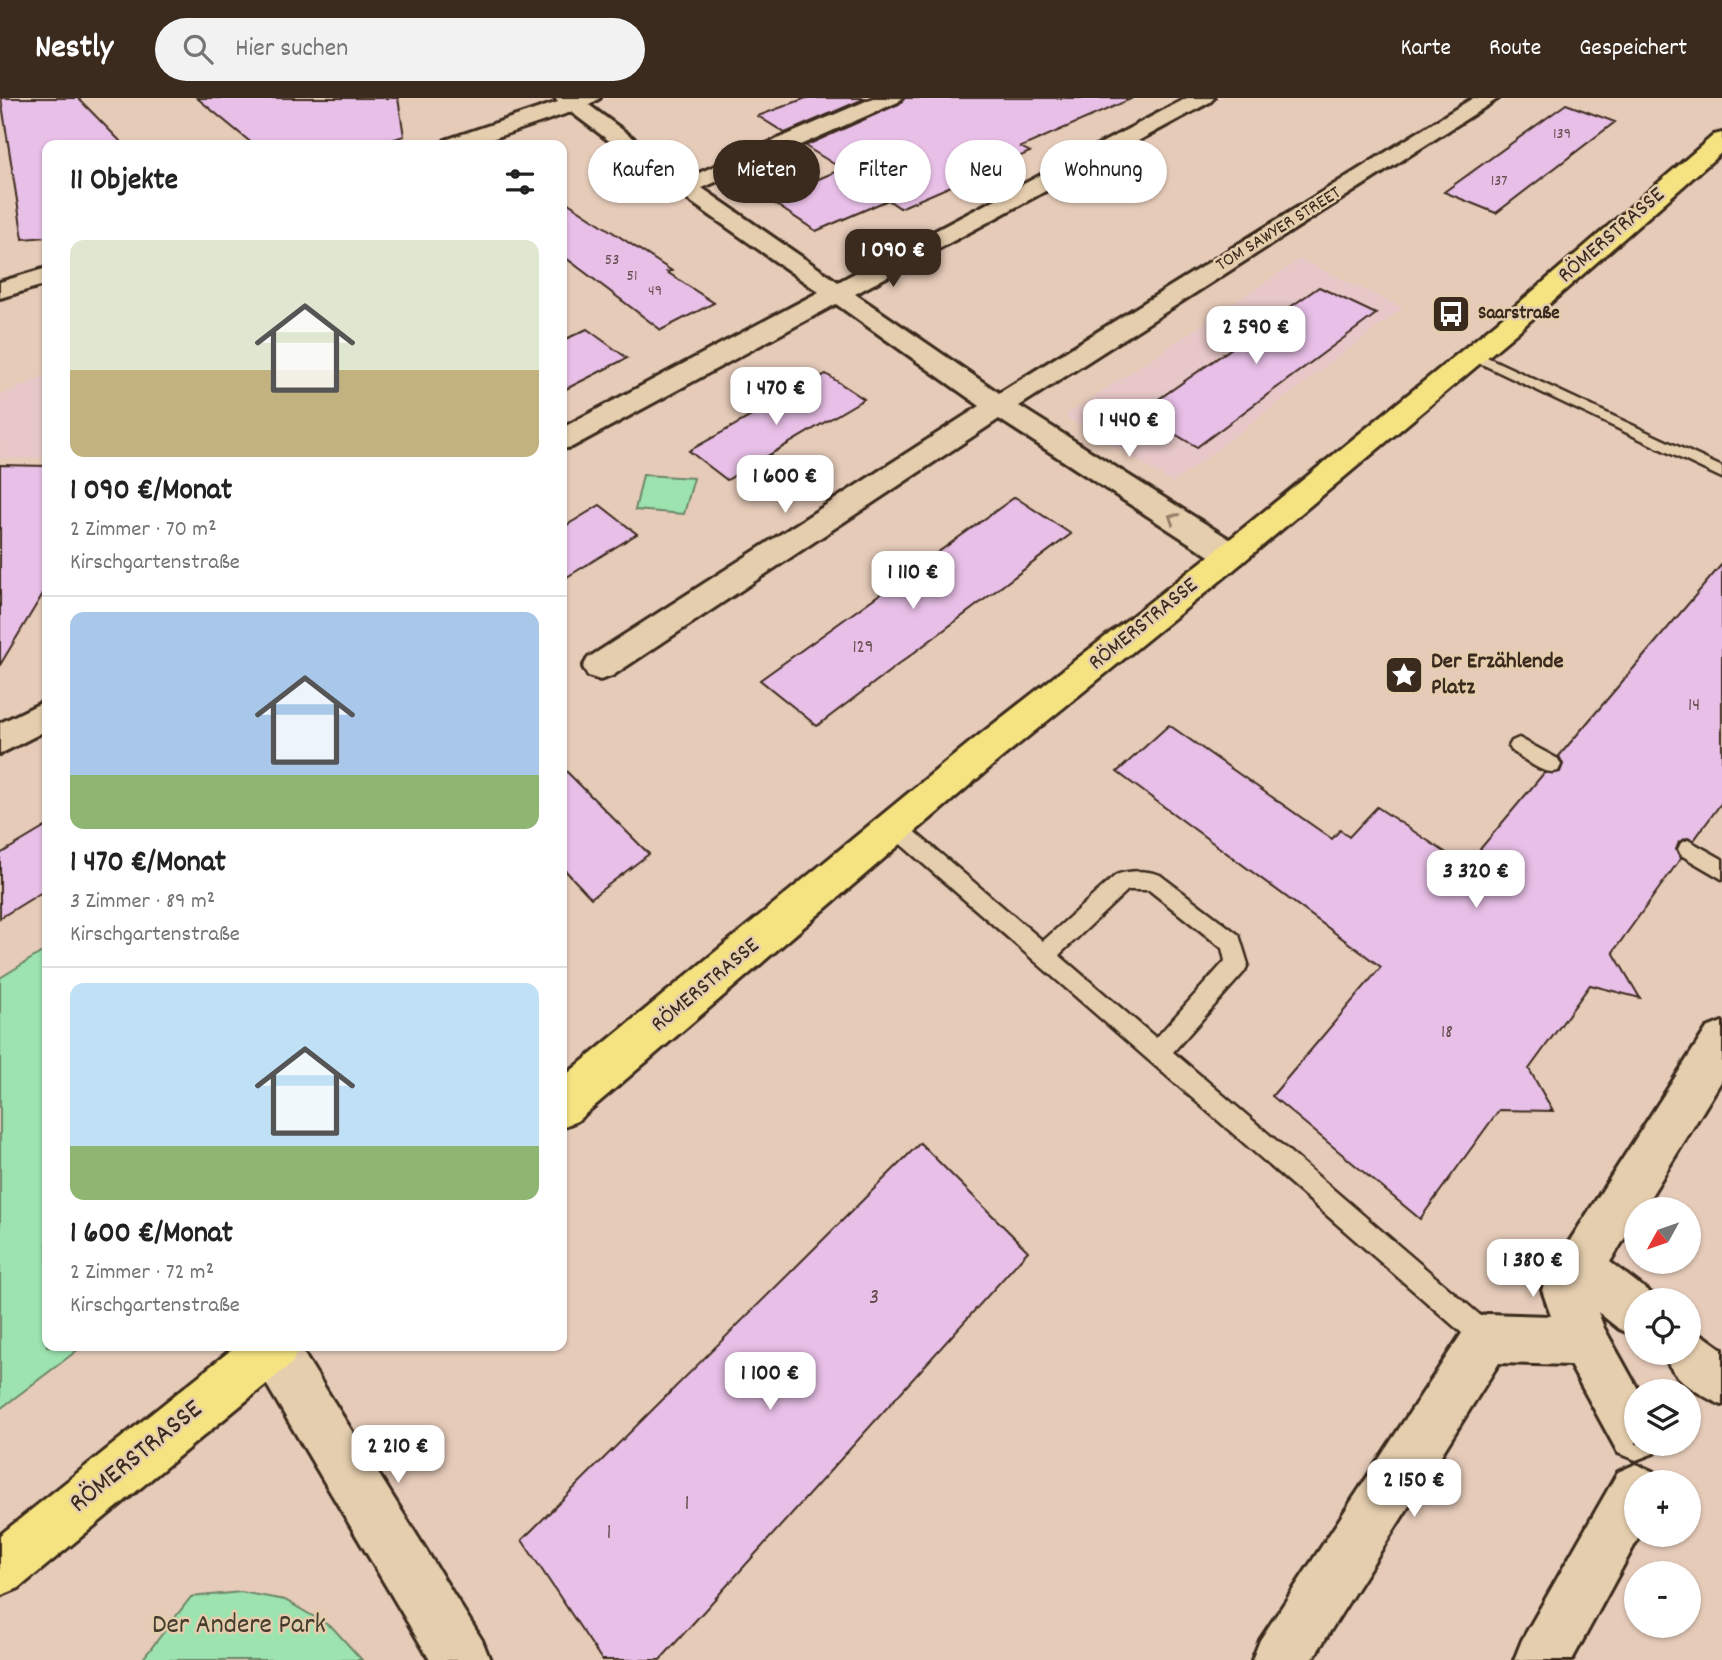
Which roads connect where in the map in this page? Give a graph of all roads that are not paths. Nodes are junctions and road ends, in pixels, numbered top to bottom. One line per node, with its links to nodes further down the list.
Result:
1 (891, 98): 8 (street)
2 (1203, 98): 12 (street)
3 (1489, 98): 14 (street, TOM SAWYER STREET)
4 (576, 100): 5 (street); 6 (street)
5 (467, 140)
6 (626, 140)
7 (1722, 140): 13 (main road, RÖMERSTRASSE)
8 (699, 181)
9 (699, 197): 12 (street)
10 (42, 282): 11 (street)
11 (0, 290)
12 (836, 294): 14 (street); 15 (street)
13 (1474, 355): 16 (lane); 17 (main road, RÖMERSTRASSE)
14 (999, 406): 17 (street, one-way to 14); 18 (street, TOM SAWYER STREET)
15 (567, 437)
16 (1722, 473)
17 (1231, 555): 23 (main road, RÖMERSTRASSE)
18 (600, 667)
19 (42, 717): 20 (street)
20 (0, 740)
21 (1519, 746): 22 (lane)
22 (1551, 765)
23 (896, 828): 26 (lane); 29 (main road, RÖMERSTRASSE)
24 (1688, 849): 25 (lane)
25 (1722, 870)
26 (1043, 955): 28 (lane); 28 (lane)
27 (1722, 1042): 30 (street)
28 (1157, 1053): 32 (lane)
29 (567, 1102)
30 (1580, 1268): 31 (street); 33 (street)
31 (1624, 1303)
32 (1487, 1338): 33 (street); 42 (street)
33 (1584, 1340): 38 (street)
34 (268, 1351): 40 (main road, RÖMERSTRASSE)
35 (275, 1351): 41 (street)
36 (1701, 1363): 37 (street)
37 (1722, 1380)
38 (1624, 1413)
39 (1624, 1512): 43 (street)
40 (0, 1569)
41 (462, 1660)
42 (1280, 1660)
43 (1542, 1660)

